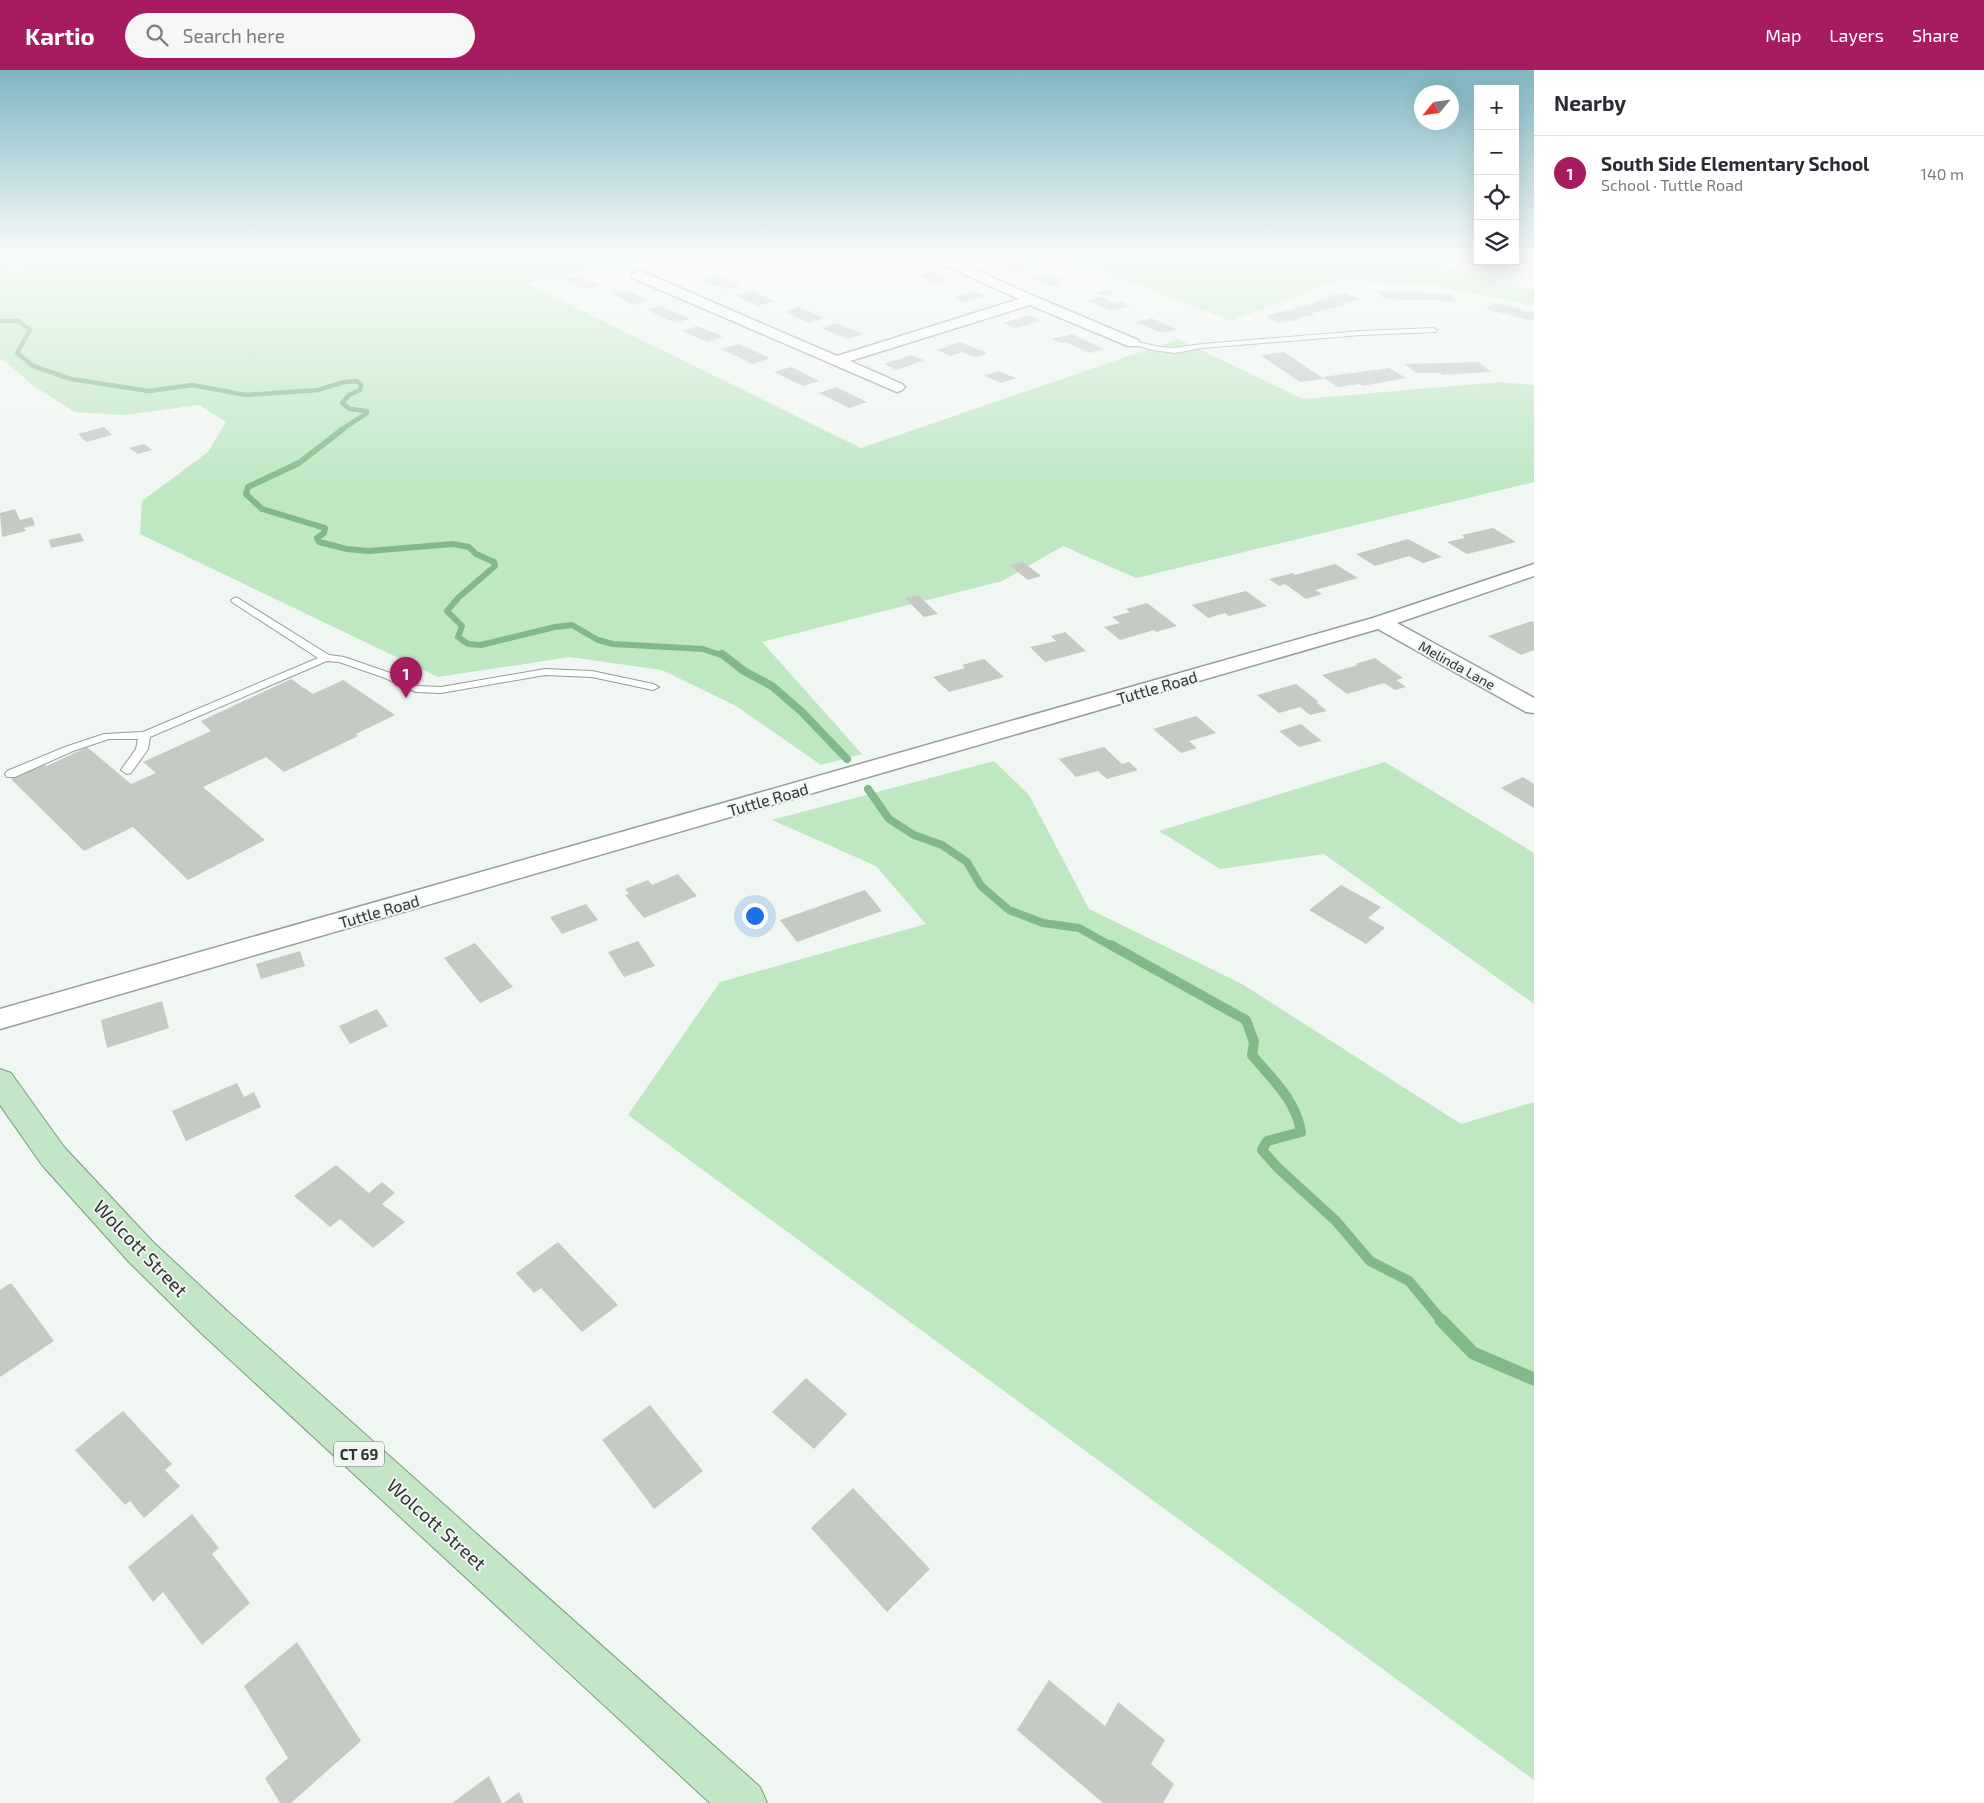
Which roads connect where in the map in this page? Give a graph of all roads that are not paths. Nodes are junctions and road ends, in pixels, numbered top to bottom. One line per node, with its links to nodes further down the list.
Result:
1 (776, 335): 6 (street)
2 (920, 335): 6 (street)
3 (1116, 335): 5 (street)
4 (1359, 335): 5 (lane)
5 (1133, 342)
6 (836, 361): 7 (street)
7 (897, 387)
8 (1534, 570): 10 (street, Tuttle Road)
9 (236, 600): 11 (lane)
10 (1380, 622): 13 (street, Melinda Lane); 17 (street, Tuttle Road)
11 (326, 658): 12 (lane); 14 (lane)
12 (652, 687)
13 (1534, 707)
14 (145, 735): 15 (lane); 16 (lane)
15 (127, 770)
16 (11, 774)
17 (0, 1019)
18 (0, 1080): 19 (main road, Wolcott Street / CT 69)
19 (744, 1803)

